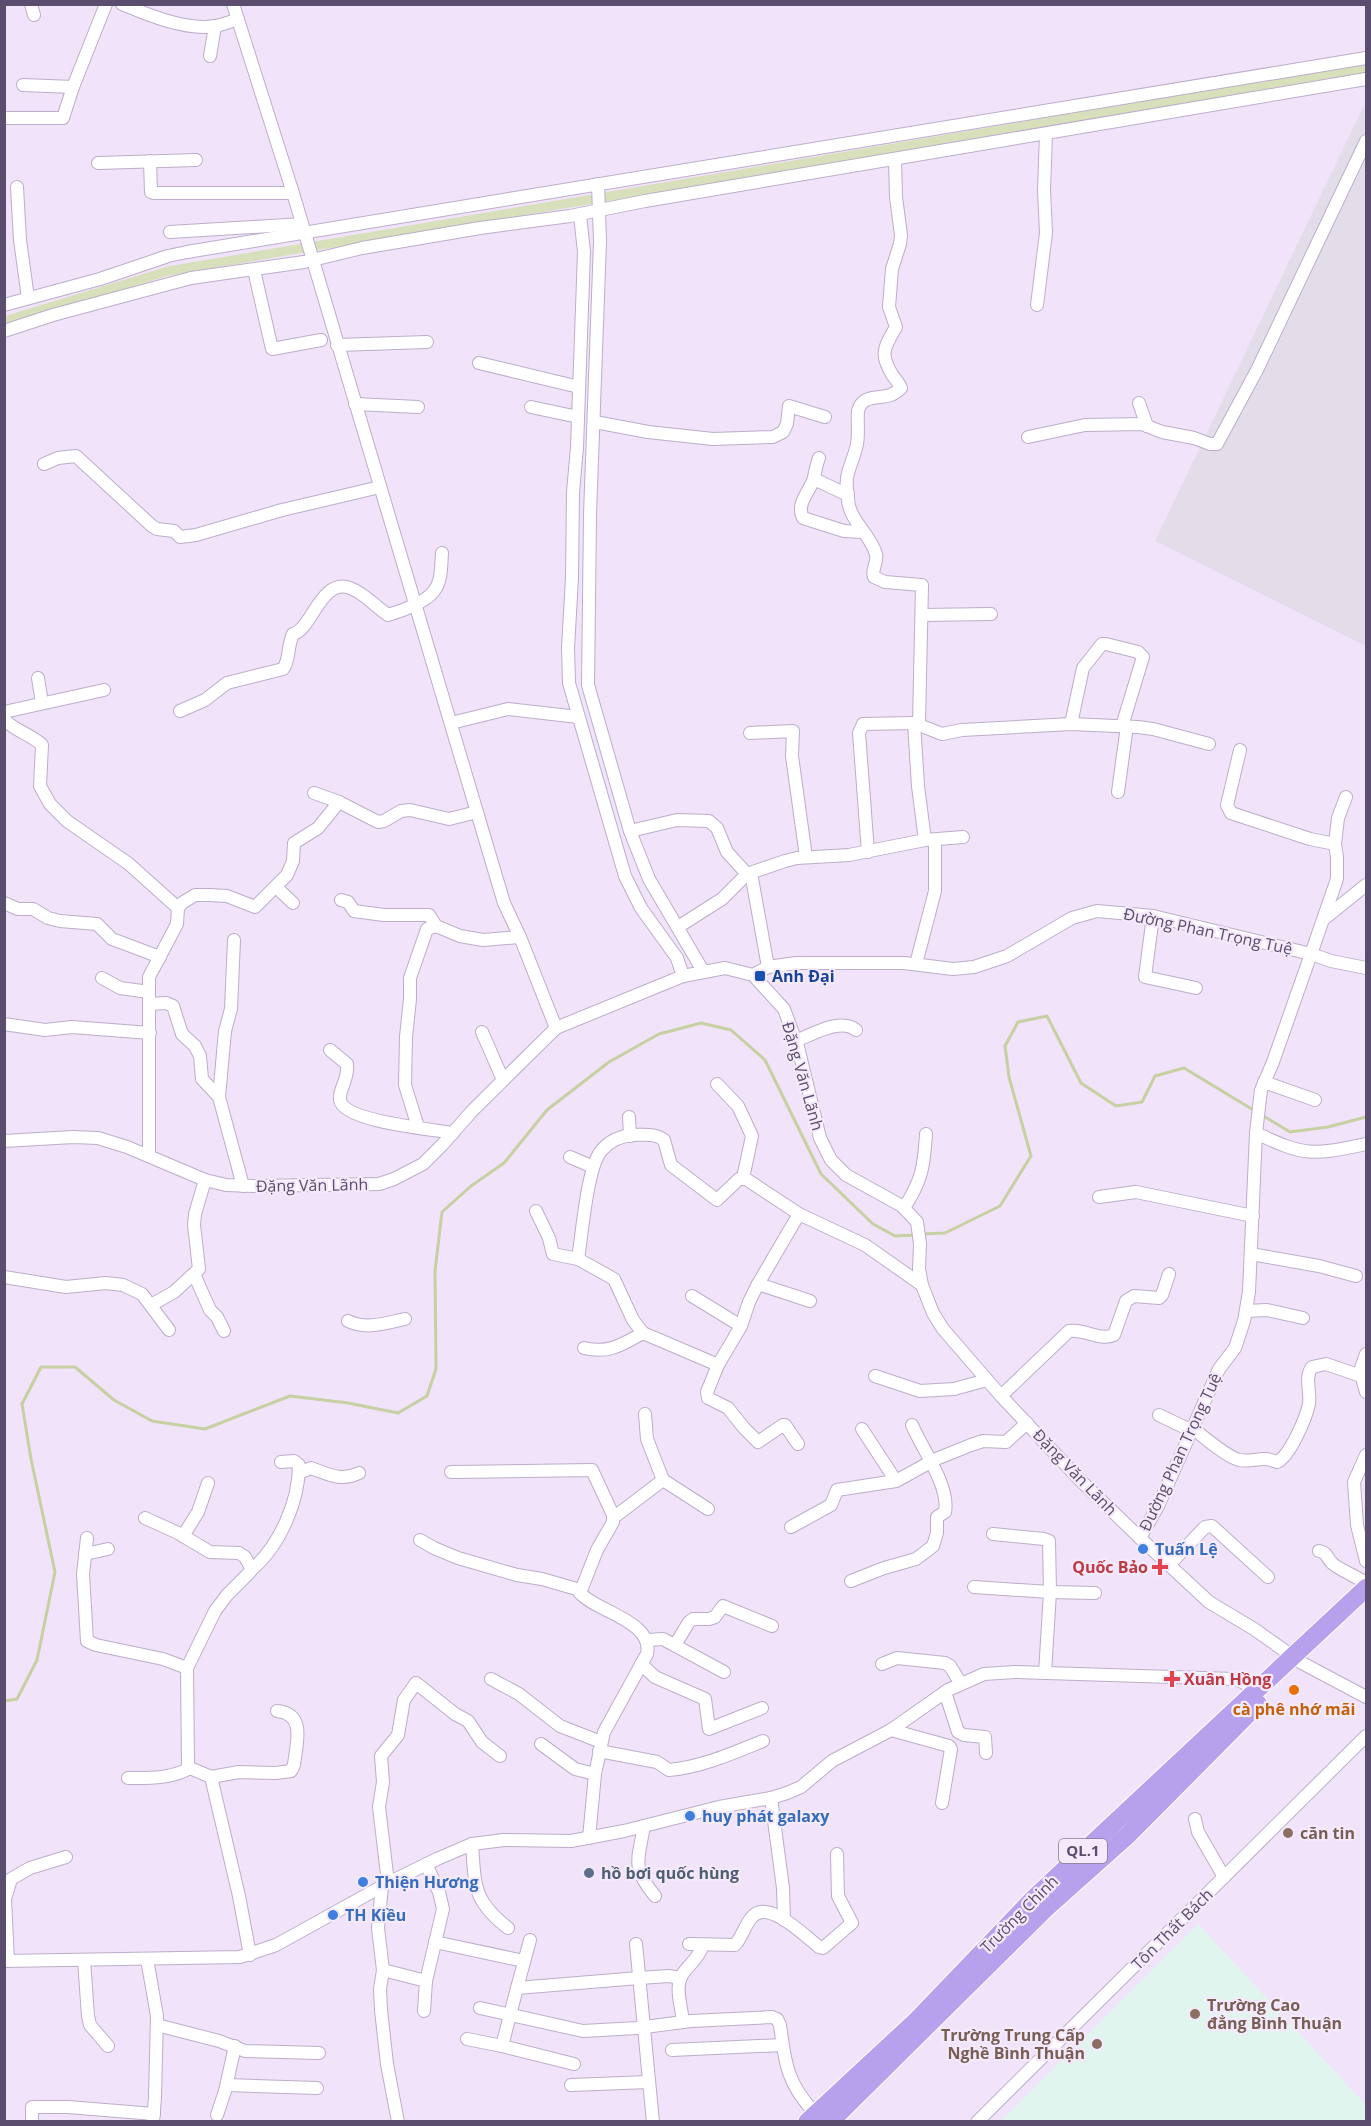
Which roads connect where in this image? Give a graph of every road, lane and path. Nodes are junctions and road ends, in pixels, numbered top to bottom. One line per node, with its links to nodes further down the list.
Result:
1 (106, 4): 10 (street)
2 (122, 4): 5 (street)
3 (233, 4): 4 (street)
4 (238, 19): 5 (street); 19 (street)
5 (215, 26): 6 (street)
6 (210, 56)
7 (1366, 58): 20 (street)
8 (1366, 79): 12 (street)
9 (23, 85): 10 (street)
10 (73, 87): 11 (street)
11 (4, 118)
12 (1046, 134): 15 (street); 28 (street)
13 (1366, 141): 42 (street)
14 (196, 160): 16 (street)
15 (895, 160): 20 (street); 48 (street)
16 (150, 161): 17 (street); 19 (street)
17 (98, 163)
18 (17, 187): 26 (street)
19 (293, 193): 23 (street)
20 (598, 199): 21 (street); 23 (street); 41 (street)
21 (580, 215): 24 (street); 34 (street)
22 (170, 232): 23 (street)
23 (305, 234): 24 (street); 26 (street)
24 (313, 258): 25 (street); 32 (street)
25 (254, 270): 29 (street); 30 (street)
26 (28, 298): 27 (street)
27 (4, 305)
28 (1037, 305)
29 (4, 331)
30 (321, 340)
31 (427, 342): 32 (street)
32 (337, 345): 36 (street)
33 (479, 363): 34 (street)
34 (579, 387): 39 (street)
35 (1139, 403): 42 (street)
36 (355, 404): 37 (street); 47 (street)
37 (418, 407)
38 (531, 407): 39 (street)
39 (578, 417): 56 (street)
40 (825, 417): 41 (street)
41 (595, 422): 55 (street)
42 (1147, 426): 43 (street)
43 (1028, 437)
44 (819, 458): 46 (street)
45 (44, 464): 47 (street)
46 (814, 479): 48 (street); 49 (street)
47 (380, 487): 51 (street)
48 (848, 495): 49 (street)
49 (863, 532): 53 (street)
50 (442, 553): 51 (street)
51 (414, 604): 59 (street); 63 (street)
52 (991, 614): 53 (street)
53 (923, 615): 64 (street)
54 (38, 678): 58 (street)
55 (588, 685): 56 (street); 75 (street)
56 (570, 689): 61 (street)
57 (104, 690): 58 (street)
58 (42, 703): 60 (street)
59 (180, 711)
60 (4, 712)
61 (578, 717): 63 (street); 101 (street)
62 (4, 719): 87 (street)
63 (451, 723): 74 (street)
64 (917, 724): 65 (street); 77 (street); 79 (street)
65 (1071, 724): 66 (street); 66 (street)
66 (1124, 726): 68 (street); 70 (street)
67 (750, 733): 80 (street)
68 (1209, 744)
69 (1240, 750): 78 (street)
70 (1118, 792)
71 (314, 793): 73 (street)
72 (1346, 797): 78 (street)
73 (339, 802): 74 (street); 83 (street)
74 (477, 812): 92 (street)
75 (630, 831): 81 (street); 91 (street)
76 (963, 837): 77 (street)
77 (930, 840): 79 (street); 96 (street)
78 (1335, 844): 89 (street)
79 (868, 852): 80 (street)
80 (806, 858): 81 (street)
81 (749, 874): 91 (street); 97 (street)
82 (1366, 885): 89 (street)
83 (276, 887): 86 (street); 87 (street)
84 (341, 900): 90 (street)
85 (4, 903): 95 (street)
86 (293, 903)
87 (178, 908): 95 (street)
88 (1153, 916): 94 (street, Đường Phan Trọng Tuệ); 96 (street, Đường Phan Trọng Tuệ); 103 (street)
89 (1325, 918): 94 (street)
90 (436, 926): 92 (street); 118 (street)
91 (678, 927): 99 (street)
92 (520, 937): 106 (street)
93 (234, 940): 115 (street)
94 (1311, 954): 98 (street); 114 (street, Đường Phan Trọng Tuệ)
95 (160, 957): 104 (street)
96 (916, 964): 97 (street, Đường Phan Trọng Tuệ)
97 (768, 967): 100 (street, Đường Phan Trọng Tuệ)
98 (1366, 968)
99 (703, 971): 100 (street, Đặng Văn Lãnh); 101 (street, Đặng Văn Lãnh)
100 (753, 975): 110 (street, Đặng Văn Lãnh)
101 (683, 976): 106 (street, Đặng Văn Lãnh)
102 (102, 978): 104 (street)
103 (1196, 988)
104 (149, 998): 109 (street); 115 (street)
105 (4, 1024): 109 (street)
106 (556, 1028): 112 (street, Đặng Văn Lãnh)
107 (856, 1030): 110 (street)
108 (482, 1032): 112 (street)
109 (150, 1033): 125 (street)
110 (795, 1041): 132 (street, Đặng Văn Lãnh)
111 (330, 1050): 118 (street)
112 (503, 1080): 119 (street, Đặng Văn Lãnh)
113 (717, 1084): 128 (street)
114 (1262, 1086): 116 (street); 120 (street, Đường Phan Trọng Tuệ)
115 (219, 1097): 130 (street)
116 (1316, 1100)
117 (629, 1117): 122 (street)
118 (418, 1127): 119 (street)
119 (453, 1133): 130 (street, Đặng Văn Lãnh)
120 (1256, 1133): 124 (street); 135 (street, Đường Phan Trọng Tuệ)
121 (926, 1134): 132 (street)
122 (630, 1136): 127 (street); 128 (street)
123 (4, 1141): 125 (street, Đặng Văn Lãnh)
124 (1366, 1144)
125 (149, 1156): 129 (street, Đặng Văn Lãnh)
126 (570, 1157): 127 (street)
127 (593, 1167): 137 (street)
128 (742, 1178): 134 (street)
129 (205, 1180): 130 (street, Đặng Văn Lãnh); 138 (street)
130 (243, 1186)
131 (1099, 1197): 135 (street)
132 (904, 1208): 143 (street, Đặng Văn Lãnh)
133 (536, 1211): 137 (street)
134 (799, 1214): 142 (street); 143 (street)
135 (1253, 1216): 136 (street, Đường Phan Trọng Tuệ)
136 (1251, 1254): 140 (street); 147 (street, Đường Phan Trọng Tuệ)
137 (579, 1259): 154 (street)
138 (194, 1274): 146 (street); 153 (street)
139 (1169, 1274): 162 (street)
140 (1356, 1276)
141 (4, 1277): 146 (street)
142 (758, 1284): 145 (street); 151 (street)
143 (922, 1285): 160 (street, Đặng Văn Lãnh)
144 (692, 1296): 151 (street)
145 (810, 1301)
146 (151, 1305): 152 (street)
147 (1246, 1311): 148 (street); 168 (street, Đường Phan Trọng Tuệ)
148 (1303, 1318)
149 (405, 1319): 150 (street)
150 (348, 1321)
151 (741, 1326): 157 (street)
152 (169, 1330)
153 (224, 1331)
154 (643, 1333): 155 (street); 157 (street)
155 (584, 1348)
156 (1366, 1354): 158 (street)
157 (718, 1365): 169 (street)
158 (1361, 1376): 161 (street); 168 (street)
159 (875, 1377): 160 (street)
160 (987, 1380): 162 (street, Đặng Văn Lãnh)
161 (1366, 1392)
162 (1001, 1396): 165 (street, Đặng Văn Lãnh)
163 (645, 1414): 176 (street)
164 (1160, 1415): 168 (street)
165 (1027, 1423): 172 (street); 186 (street, Đặng Văn Lãnh)
166 (912, 1425): 172 (street)
167 (862, 1429): 177 (street)
168 (1190, 1429): 186 (street, Đường Phan Trọng Tuệ)
169 (798, 1444)
170 (1366, 1455): 191 (street)
171 (280, 1461): 174 (street)
172 (930, 1462): 177 (street); 195 (street)
173 (451, 1472): 181 (street)
174 (299, 1473): 175 (street); 193 (street)
175 (359, 1473)
176 (663, 1480): 179 (street); 181 (street)
177 (896, 1481): 182 (street)
178 (208, 1483): 184 (street)
179 (708, 1509)
180 (145, 1518): 184 (street)
181 (613, 1518): 198 (street)
182 (791, 1527)
183 (993, 1534): 199 (street)
184 (183, 1536): 193 (street)
185 (87, 1538): 190 (street)
186 (1140, 1538): 192 (street, Đặng Văn Lãnh)
187 (420, 1539): 198 (street)
188 (108, 1549): 190 (street)
189 (1319, 1551): 196 (street)
190 (85, 1554): 208 (street)
191 (1366, 1561)
192 (1169, 1565): 194 (street); 205 (street, Đặng Văn Lãnh)
193 (251, 1570): 208 (street)
194 (1268, 1577)
195 (851, 1581)
196 (1366, 1586): 205 (highway, Trường Chinh / QL.1)
197 (974, 1587): 199 (street)
198 (580, 1590): 203 (street)
199 (1050, 1592): 200 (street); 210 (street)
200 (1095, 1593)
201 (1366, 1603): 205 (highway, Trường Chinh / QL.1)
202 (772, 1626): 204 (street)
203 (648, 1640): 204 (street); 206 (street)
204 (675, 1645): 209 (street)
205 (1298, 1660): 214 (highway, Trường Chinh / QL.1); 215 (street, Đặng Văn Lãnh)
206 (641, 1664): 216 (street); 223 (street)
207 (882, 1664): 212 (street)
208 (187, 1668): 227 (street)
209 (724, 1672)
210 (1045, 1673): 212 (street); 214 (street)
211 (491, 1679): 223 (street)
212 (961, 1684): 213 (street)
213 (945, 1692): 218 (street); 219 (street)
214 (1258, 1697): 280 (highway, Trường Chinh / QL.1)
215 (1366, 1697)
216 (762, 1708)
217 (277, 1711): 229 (street)
218 (891, 1730): 224 (street); 231 (street)
219 (958, 1732): 224 (street); 225 (street)
220 (1366, 1736): 240 (street, Tôn Thất Bách)
221 (763, 1741): 223 (street)
222 (541, 1744): 228 (street)
223 (600, 1746): 228 (street)
224 (949, 1746): 232 (street)
225 (986, 1753)
226 (500, 1756): 241 (street)
227 (190, 1768): 229 (street); 230 (street)
228 (595, 1774): 235 (street)
229 (211, 1777): 250 (street)
230 (129, 1778)
231 (771, 1798): 234 (street); 243 (street)
232 (942, 1803)
233 (1195, 1819): 240 (street)
234 (644, 1826): 235 (street); 242 (street)
235 (589, 1838): 236 (street)
236 (472, 1844): 239 (street); 244 (street)
237 (837, 1854): 243 (street)
238 (66, 1857): 253 (street)
239 (426, 1864): 241 (street); 246 (street)
240 (1224, 1877): 284 (street, Tôn Thất Bách)
241 (385, 1884): 250 (street); 255 (street)
242 (655, 1896)
243 (784, 1920): 249 (street)
244 (508, 1928)
245 (530, 1940): 254 (street)
246 (435, 1942): 254 (street); 258 (street)
247 (636, 1944): 256 (street)
248 (689, 1944): 249 (street)
249 (703, 1945): 257 (street)
250 (250, 1955): 251 (street)
251 (147, 1959): 252 (street); 264 (street)
252 (84, 1960): 253 (street); 268 (street)
253 (6, 1961)
254 (524, 1961): 259 (street)
255 (383, 1970): 258 (street); 282 (street)
256 (639, 1978): 257 (street); 259 (street); 265 (street)
257 (680, 1978): 263 (street)
258 (426, 1981): 261 (street)
259 (517, 1988): 262 (street)
260 (480, 2008): 262 (street)
261 (424, 2012)
262 (510, 2015): 265 (street); 270 (street)
263 (683, 2022): 265 (street); 267 (street)
264 (157, 2025): 269 (street); 279 (street)
265 (643, 2027): 274 (street)
266 (467, 2039): 270 (street)
267 (782, 2045): 271 (street); 280 (street)
268 (108, 2046)
269 (235, 2046): 272 (street); 275 (street)
270 (502, 2046): 273 (street)
271 (672, 2050)
272 (319, 2053)
273 (574, 2064)
274 (649, 2082): 276 (street); 283 (street)
275 (227, 2085): 277 (street); 278 (street)
276 (571, 2085)
277 (317, 2088)
278 (217, 2115)
279 (153, 2118): 281 (street)
280 (817, 2119)
281 (32, 2121)
282 (398, 2121)
283 (653, 2121)
284 (977, 2121)

